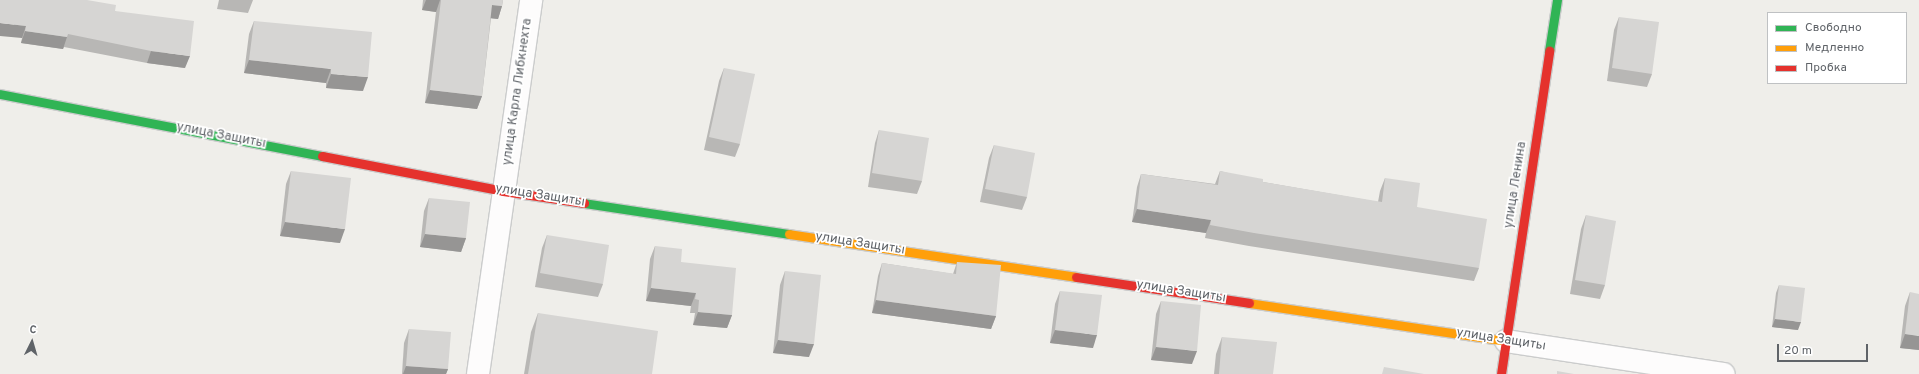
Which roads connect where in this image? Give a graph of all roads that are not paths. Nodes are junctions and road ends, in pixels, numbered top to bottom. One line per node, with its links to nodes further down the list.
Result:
1 (531, 0): 4 (street, улица Карла Либкнехта)
2 (1557, 0): 5 (street, улица Ленина)
3 (0, 94): 4 (street, улица Защиты)
4 (503, 191): 5 (street, улица Защиты); 6 (street, улица Карла Либкнехта)
5 (1506, 341): 7 (street, улица Ленина); 8 (street, улица Защиты)
6 (478, 374)
7 (1501, 374)
8 (1724, 374)

